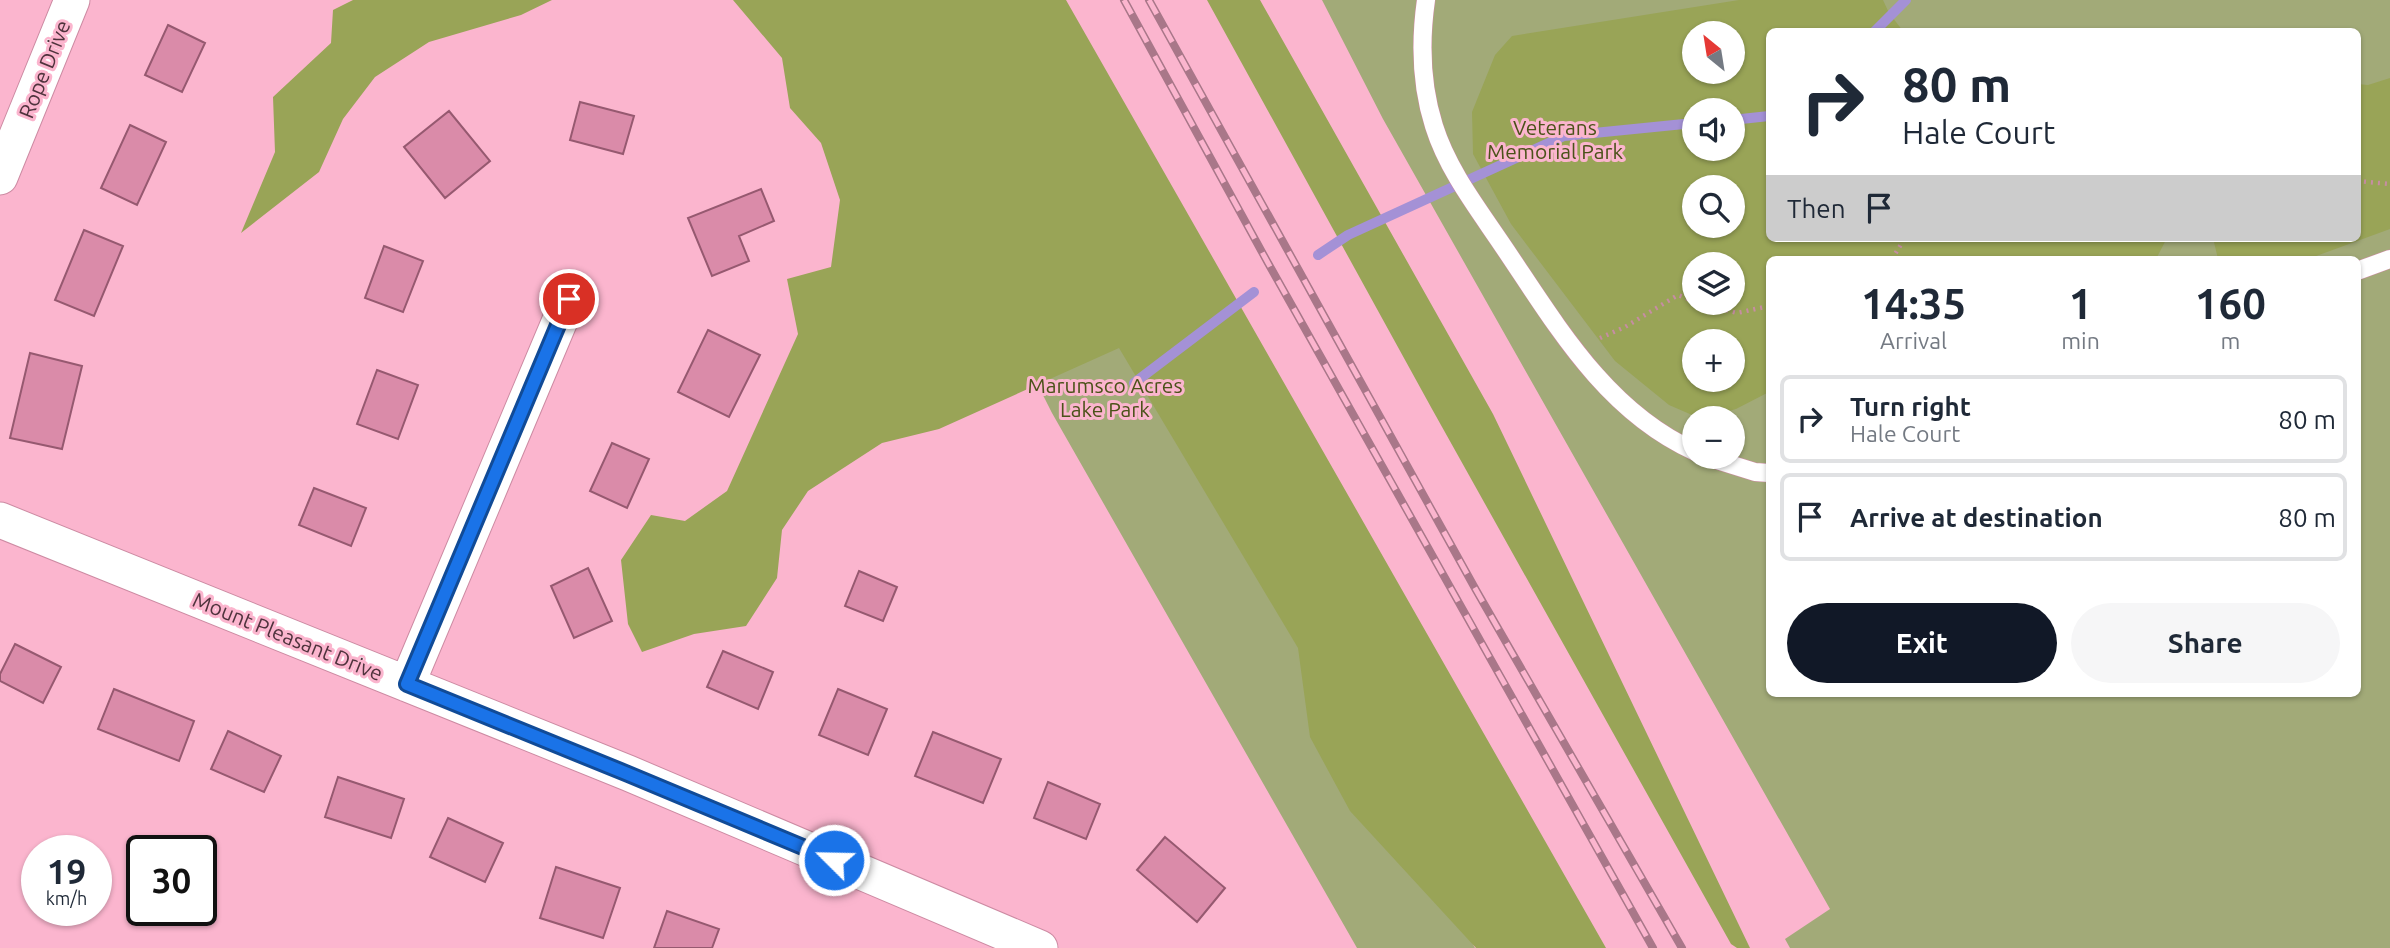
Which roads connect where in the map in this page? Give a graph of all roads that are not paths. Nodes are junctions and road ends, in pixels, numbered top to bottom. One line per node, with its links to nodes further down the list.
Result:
1 (72, 0): 3 (street, Rope Drive)
2 (1426, 0): 7 (lane)
3 (0, 177)
4 (2390, 259): 5 (lane)
5 (2361, 270)
6 (569, 299): 11 (street)
7 (1682, 446)
8 (1745, 469): 9 (lane)
9 (1766, 472)
10 (0, 520): 11 (street, Mount Pleasant Drive)
11 (407, 684): 12 (street, Mount Pleasant Drive)
12 (1040, 948)

